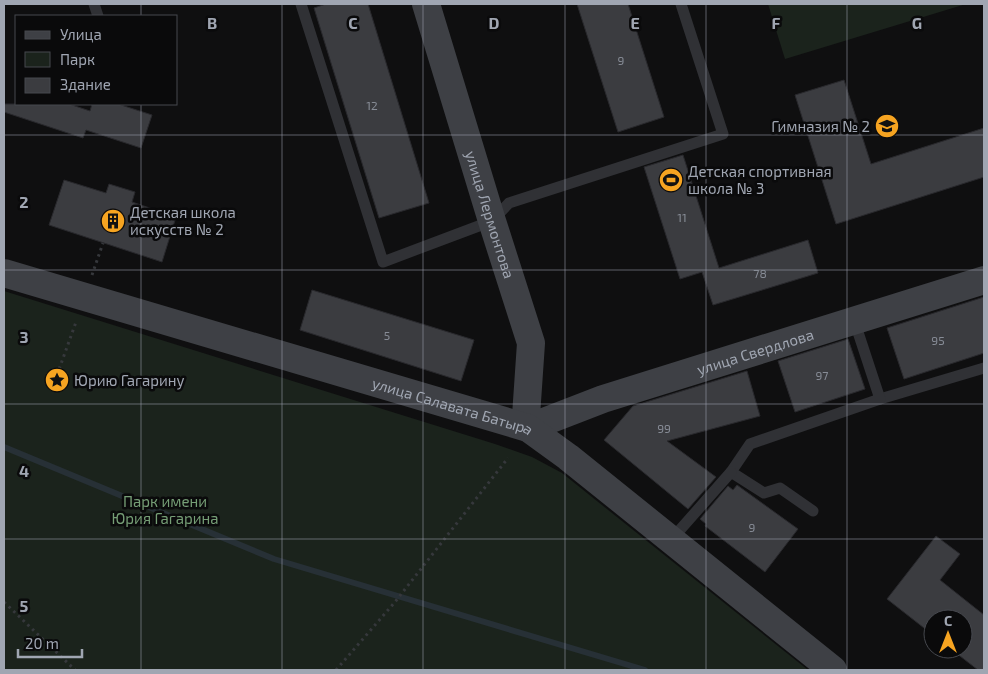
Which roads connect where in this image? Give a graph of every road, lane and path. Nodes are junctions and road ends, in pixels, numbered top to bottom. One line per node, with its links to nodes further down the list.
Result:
1 (301, 4): 4 (lane)
2 (426, 4): 4 (street, улица Лермонтова)
3 (681, 4): 4 (lane)
4 (492, 222): 14 (street, улица Лермонтова)
5 (103, 242): 7 (path)
6 (4, 274): 14 (street, улица Салавата Батыра)
7 (91, 278)
8 (984, 280): 9 (street, улица Свердлова)
9 (854, 320): 13 (lane); 14 (street, улица Свердлова)
10 (76, 322): 12 (path)
11 (984, 368): 13 (lane)
12 (57, 375)
13 (880, 399): 16 (lane)
14 (528, 428): 18 (street, улица Салавата Батыра)
15 (508, 458): 21 (path)
16 (731, 472): 17 (lane); 18 (lane)
17 (813, 511)
18 (671, 540): 22 (street, улица Салавата Батыра)
19 (4, 602): 20 (path)
20 (75, 670)
21 (336, 670)
22 (833, 670)

